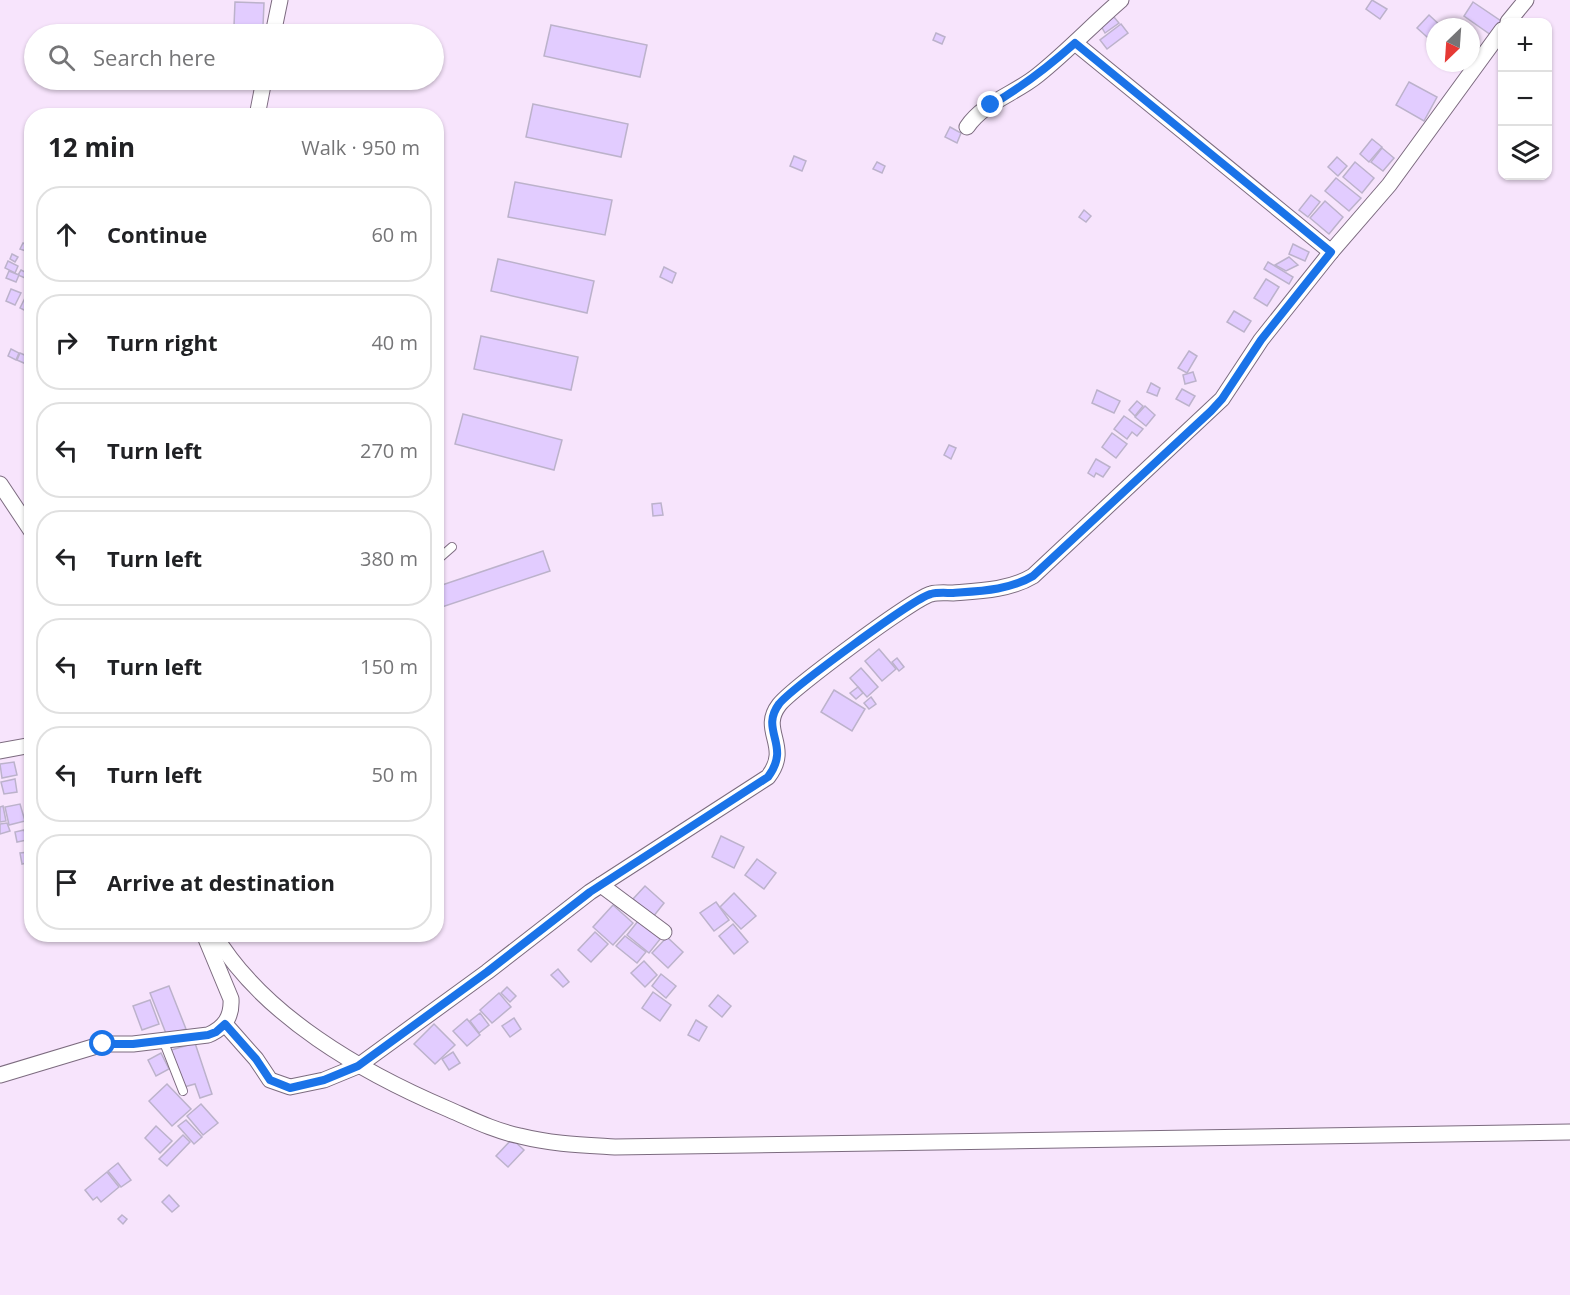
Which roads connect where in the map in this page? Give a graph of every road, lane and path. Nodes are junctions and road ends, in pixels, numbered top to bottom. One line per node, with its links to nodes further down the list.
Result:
1 (279, 0): 5 (street)
2 (1121, 0): 7 (street)
3 (1526, 0): 4 (street)
4 (1511, 18)
5 (275, 24)
6 (1498, 36): 8 (street)
7 (1075, 43): 12 (street); 13 (street)
8 (1480, 57)
9 (1468, 72): 13 (street)
10 (262, 90): 11 (street)
11 (259, 108)
12 (967, 127)
13 (1331, 252): 20 (street)
14 (0, 484): 15 (street)
15 (24, 520)
16 (452, 548): 17 (lane)
17 (444, 554)
18 (24, 746): 19 (street)
19 (0, 751)
20 (601, 885): 21 (street); 26 (street)
21 (664, 932)
22 (207, 942): 24 (street)
23 (219, 942): 26 (street)
24 (225, 1024): 25 (street); 26 (street)
25 (163, 1040): 27 (street); 28 (lane)
26 (358, 1066): 29 (street)
27 (0, 1075)
28 (183, 1091)
29 (1570, 1132)

